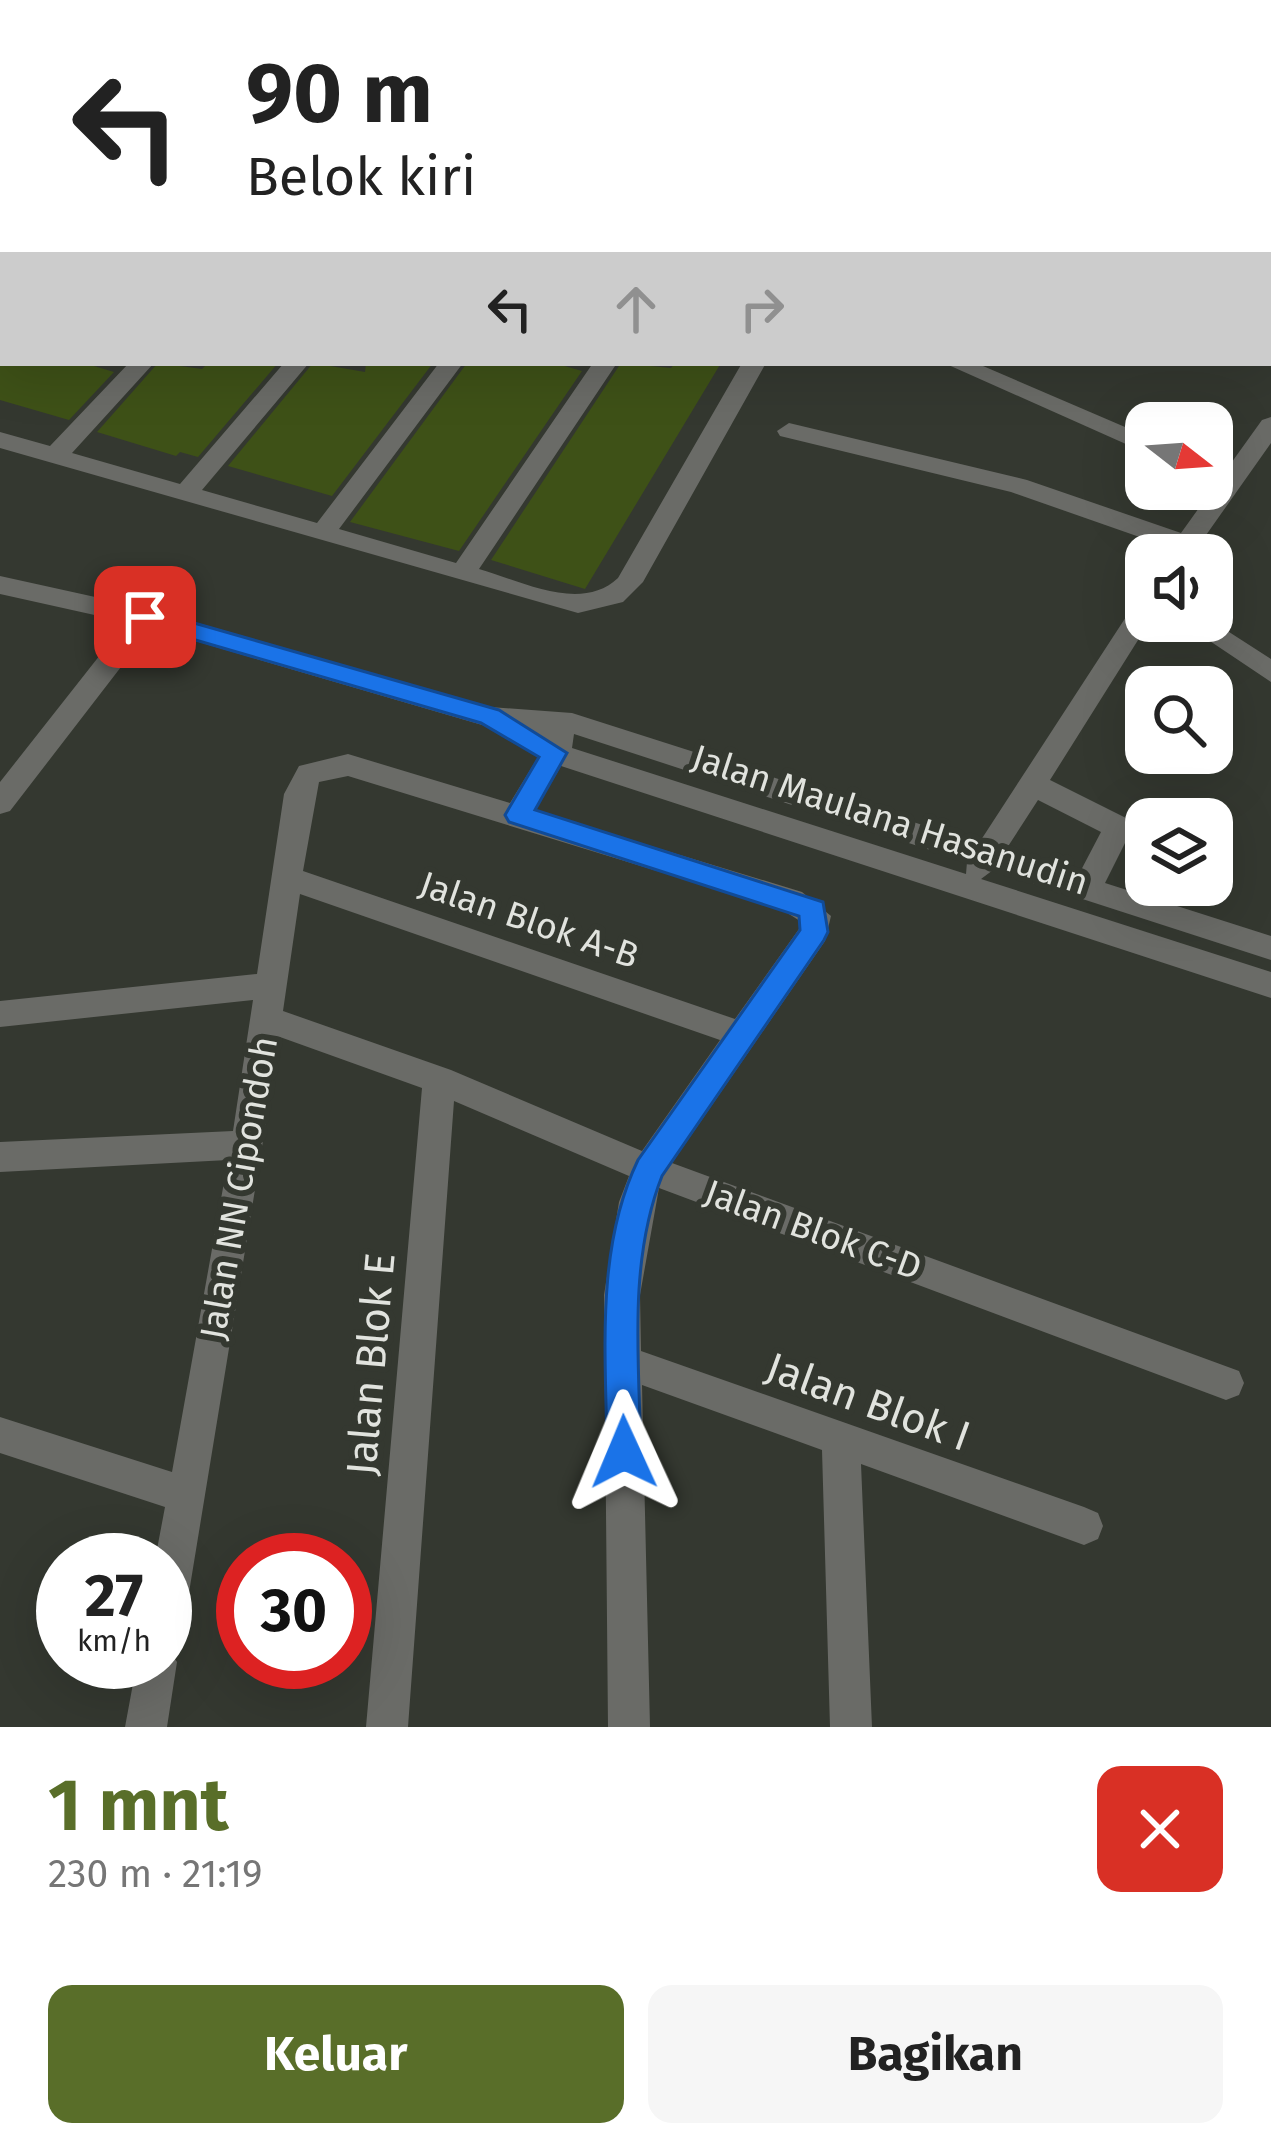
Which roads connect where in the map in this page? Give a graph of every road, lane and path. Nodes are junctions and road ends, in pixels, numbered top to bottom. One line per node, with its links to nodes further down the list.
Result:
1 (139, 366): 12 (street)
2 (294, 366): 14 (street)
3 (449, 366): 15 (street)
4 (603, 366): 17 (street)
5 (752, 366): 17 (street)
6 (972, 366): 7 (street)
7 (1004, 372): 10 (street)
8 (1271, 425): 13 (street)
9 (789, 431): 16 (street)
10 (1125, 435)
11 (0, 440): 12 (street)
12 (55, 456): 14 (street)
13 (1233, 464)
14 (186, 494): 15 (street)
15 (323, 532): 17 (street)
16 (1142, 534)
17 (462, 574)
18 (0, 584): 19 (street, Jalan Maulana Hasanudin)
19 (140, 624): 23 (street, Jalan Maulana Hasanudin); 27 (street)
20 (1125, 639): 26 (street)
21 (1225, 642): 22 (street)
22 (1271, 672)
23 (490, 716): 24 (street, Jalan Maulana Hasanudin); 25 (street, Jalan Maulana Hasanudin)
24 (572, 723): 25 (street); 29 (street, Jalan Maulana Hasanudin)
25 (554, 753): 28 (street); 32 (street, Jalan Maulana Hasanudin)
26 (1027, 792): 29 (street); 31 (street)
27 (0, 803)
28 (518, 815): 30 (street, Jalan NN Cipondoh); 37 (street)
29 (992, 847): 31 (street, Jalan Maulana Hasanudin); 32 (street)
30 (289, 878): 35 (street, Jalan NN Cipondoh); 37 (street, Jalan Blok A-B)
31 (1091, 880): 33 (street, Jalan Maulana Hasanudin)
32 (968, 884): 34 (street, Jalan Maulana Hasanudin)
33 (1263, 946): 34 (street)
34 (1259, 981)
35 (271, 1002): 36 (street); 38 (street, Jalan Blok C-D); 39 (street, Jalan NN Cipondoh)
36 (0, 1013)
37 (743, 1035): 41 (street)
38 (439, 1080): 41 (street, Jalan Blok C-D); 51 (street, Jalan Blok E)
39 (248, 1145): 40 (street); 46 (street, Jalan NN Cipondoh)
40 (0, 1157)
41 (649, 1169): 42 (street); 43 (street, Jalan Blok C-D)
42 (622, 1360): 45 (street, Jalan Blok I); 52 (street)
43 (1226, 1382)
44 (0, 1435): 46 (street)
45 (841, 1442): 47 (street, Jalan Blok I); 53 (street)
46 (187, 1495): 48 (street, Jalan NN Cipondoh)
47 (1084, 1526)
48 (180, 1533)
49 (152, 1689): 50 (street)
50 (146, 1727)
51 (387, 1727)
52 (629, 1727)
53 (851, 1727)

